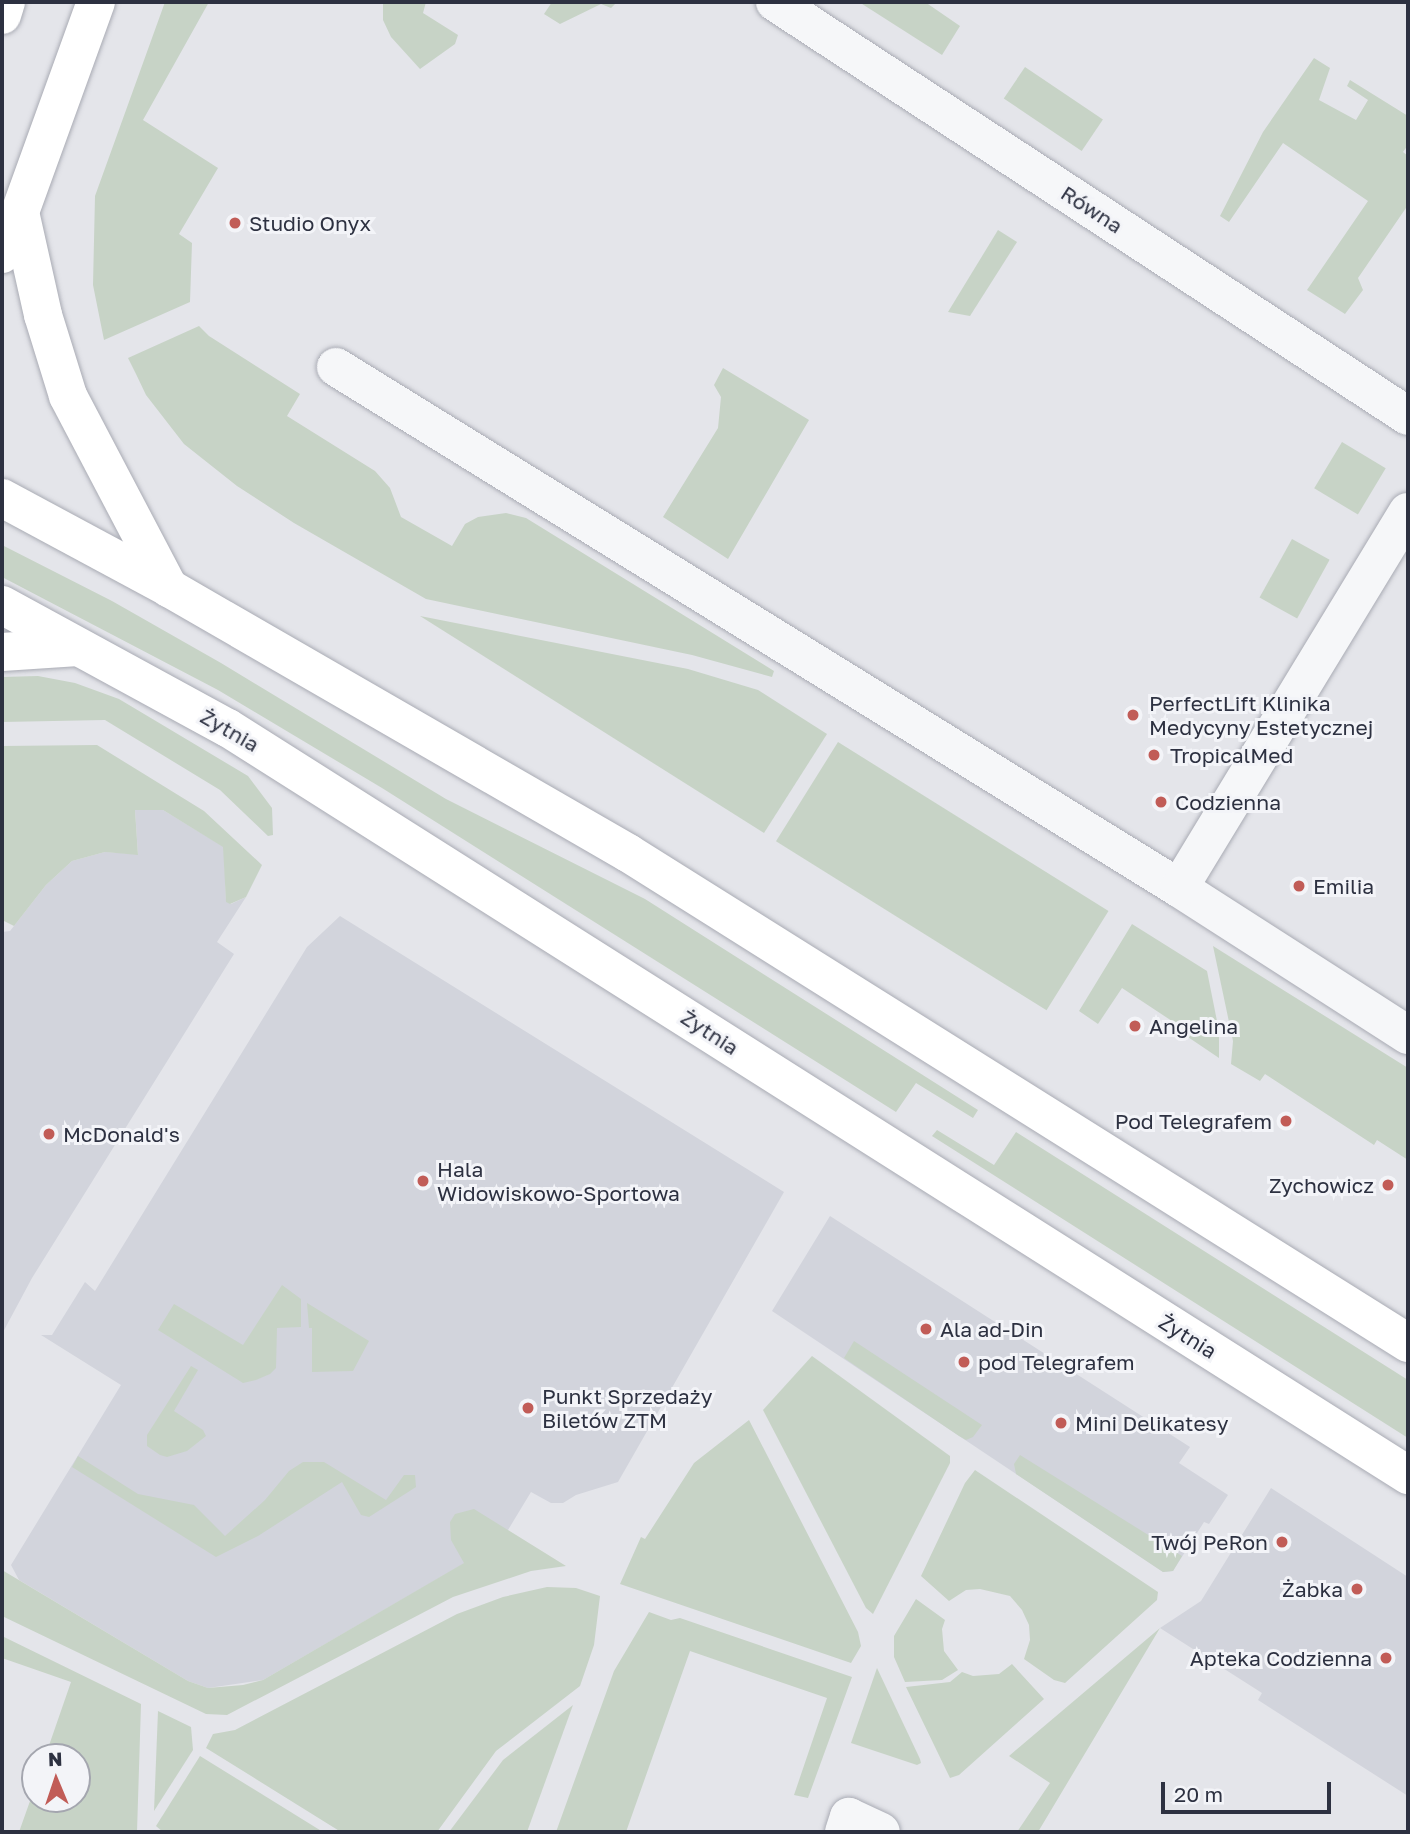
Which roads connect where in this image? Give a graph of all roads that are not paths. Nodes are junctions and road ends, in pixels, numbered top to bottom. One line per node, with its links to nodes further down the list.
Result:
1 (6, 2): 4 (street)
2 (96, 2): 5 (street)
3 (775, 2): 8 (street, Równa)
4 (2, 15)
5 (20, 212): 6 (street); 11 (street)
6 (2, 254)
7 (336, 367): 15 (street)
8 (1408, 416)
9 (2, 498): 11 (street)
10 (1408, 512): 15 (street)
11 (169, 588): 17 (street)
12 (2, 605): 13 (street, Żytnia)
13 (78, 647): 14 (street); 18 (street, Żytnia)
14 (2, 652)
15 (1179, 888): 16 (street)
16 (1408, 1035)
17 (1408, 1343)
18 (1408, 1475)
19 (844, 1832): 20 (street)
20 (881, 1832)

